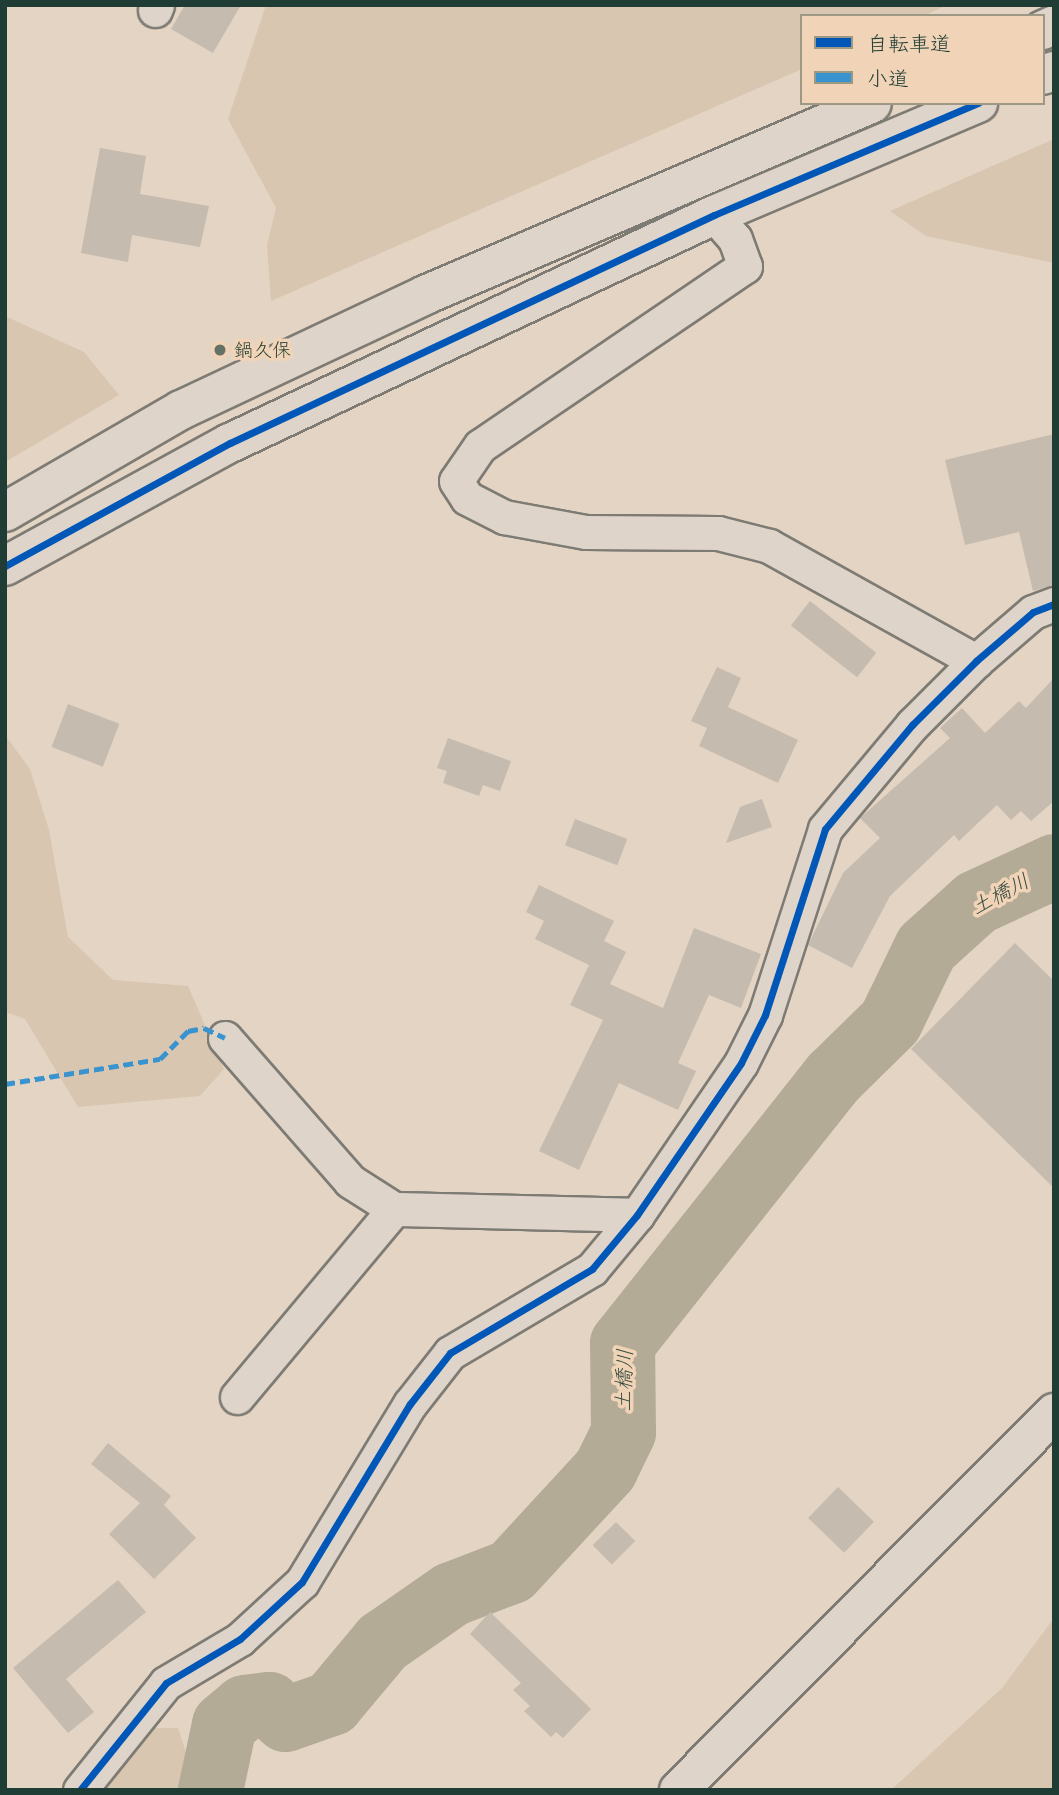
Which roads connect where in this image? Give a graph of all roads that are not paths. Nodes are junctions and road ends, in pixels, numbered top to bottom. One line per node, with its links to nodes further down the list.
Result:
1 (867, 105): 4 (street)
2 (973, 105): 3 (street)
3 (714, 215): 5 (street); 7 (street)
4 (5, 512)
5 (5, 566)
6 (1054, 604): 7 (street)
7 (976, 660): 10 (street)
8 (225, 1038): 9 (street)
9 (394, 1209): 10 (street); 11 (street)
10 (637, 1215): 13 (street)
11 (237, 1397)
12 (1054, 1413): 14 (street)
13 (80, 1790)
14 (679, 1790)

